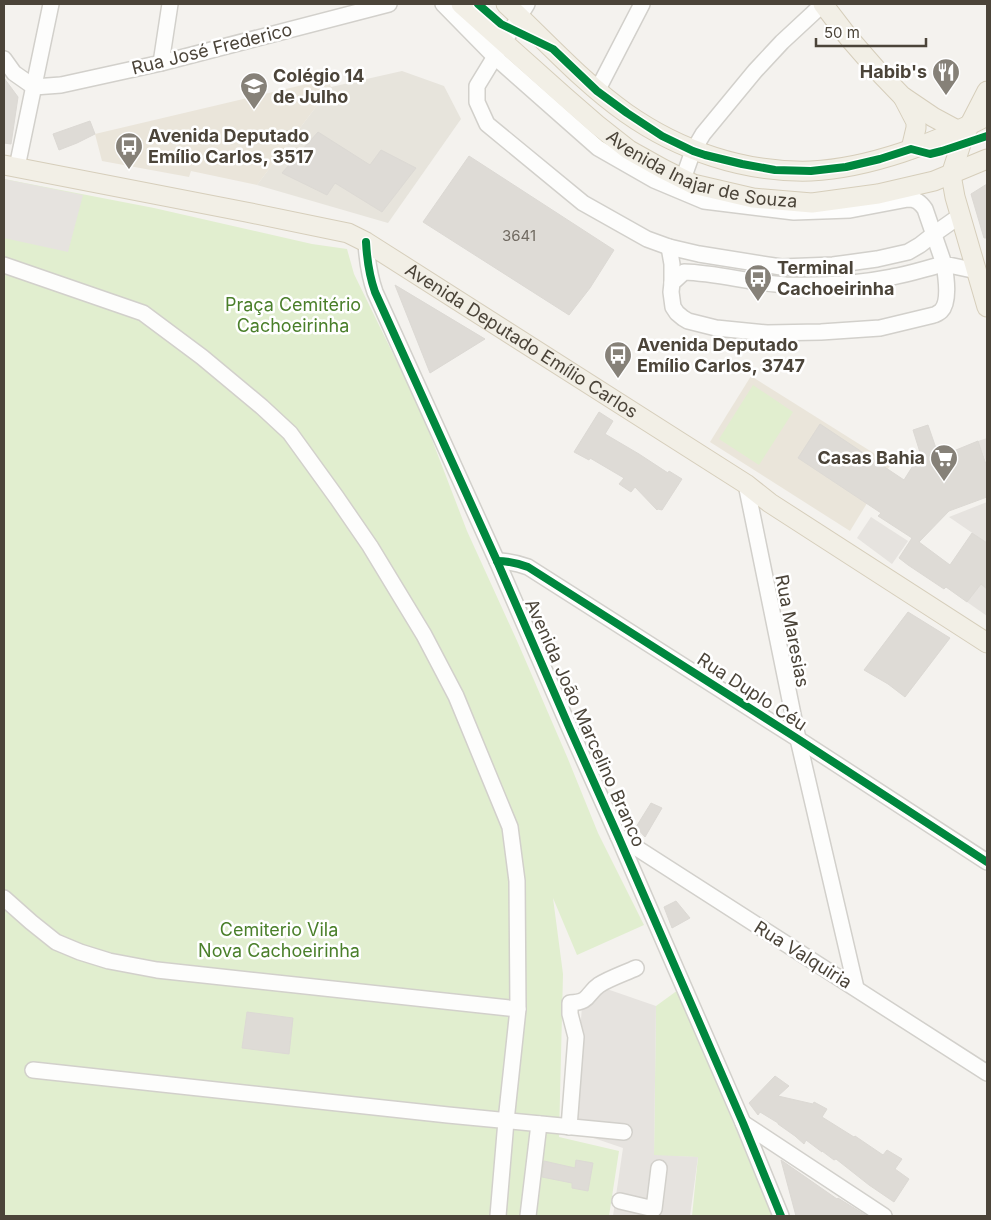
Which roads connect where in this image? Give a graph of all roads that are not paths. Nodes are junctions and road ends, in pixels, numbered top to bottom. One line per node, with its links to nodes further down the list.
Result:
1 (51, 4): 14 (street)
2 (170, 4): 13 (street)
3 (389, 4): 9 (street, Rua José Frederico)
4 (443, 4): 11 (street)
5 (462, 4): 11 (main road, Avenida Inajar de Souza)
6 (506, 4): 10 (main road, Avenida Inajar de Souza)
7 (642, 4): 15 (street)
8 (823, 4): 17 (main road); 21 (street)
9 (350, 8): 13 (street, Rua José Frederico)
10 (524, 10): 11 (street); 15 (main road, Avenida Inajar de Souza)
11 (500, 50): 25 (main road, Avenida Inajar de Souza); 27 (street); 29 (street)
12 (4, 59): 14 (street)
13 (161, 63): 14 (street, Rua José Frederico)
14 (34, 87): 23 (street)
15 (598, 91): 21 (main road, Avenida Inajar de Souza)
16 (987, 91): 19 (main road)
17 (902, 96): 19 (main road); 20 (main road)
18 (987, 116): 19 (main road, Avenida Inajar de Souza)
19 (964, 128): 20 (main road, Avenida Inajar de Souza); 24 (main road)
20 (911, 149): 21 (main road, Avenida Inajar de Souza)
21 (693, 151): 25 (street)
22 (987, 159): 24 (main road, Avenida Inajar de Souza)
23 (11, 166): 28 (main road, Avenida Deputado Emílio Carlos)
24 (951, 175): 25 (main road, Avenida Inajar de Souza); 26 (main road)
25 (683, 179)
26 (960, 215): 27 (street); 32 (main road)
27 (934, 234): 29 (street); 30 (street)
28 (366, 242): 35 (main road, Avenida Deputado Emílio Carlos); 36 (street, Avenida João Marcelino Branco)
29 (669, 246): 33 (street)
30 (944, 264): 32 (street); 33 (street); 33 (street)
31 (4, 265): 44 (street)
32 (977, 271): 34 (main road)
33 (672, 283)
34 (987, 307)
35 (746, 484): 37 (main road, Avenida Deputado Emílio Carlos); 38 (street, Rua Maresias)
36 (496, 561): 38 (street, Rua Duplo Céu); 39 (street, Avenida João Marcelino Branco)
37 (987, 643)
38 (798, 740): 40 (street, Rua Duplo Céu); 43 (street, Rua Maresias)
39 (618, 836): 43 (street, Rua Valquiria); 48 (street, Avenida João Marcelino Branco)
40 (987, 862)
41 (4, 898): 44 (street)
42 (636, 968): 50 (street)
43 (856, 988): 46 (street, Rua Valquiria)
44 (518, 1009): 47 (street)
45 (33, 1070): 47 (street)
46 (987, 1073)
47 (506, 1121): 49 (street); 55 (street)
48 (743, 1123): 57 (street, Avenida João Marcelino Branco); 58 (street)
49 (539, 1124): 50 (street); 56 (street)
50 (569, 1127): 51 (street)
51 (624, 1132)
52 (659, 1168): 54 (street)
53 (620, 1201): 54 (street)
54 (653, 1213)
55 (498, 1216)
56 (528, 1216)
57 (781, 1216)
58 (884, 1216)

